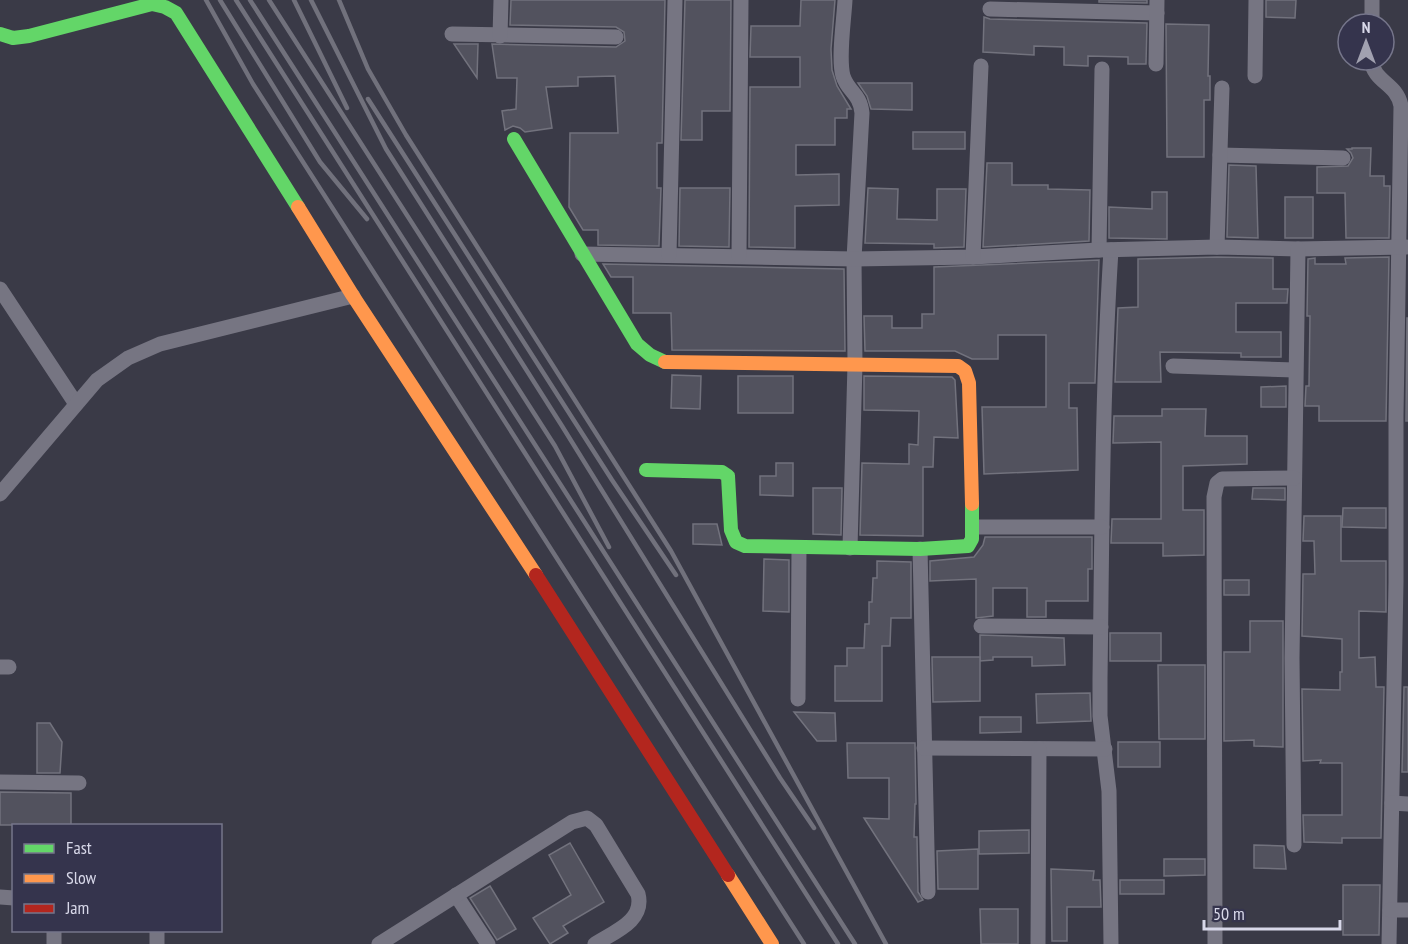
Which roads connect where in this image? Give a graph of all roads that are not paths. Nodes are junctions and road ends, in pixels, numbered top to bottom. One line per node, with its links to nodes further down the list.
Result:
1 (501, 0): 11 (street)
2 (675, 0): 27 (street)
3 (741, 0): 28 (street)
4 (845, 0): 30 (street)
5 (1257, 0): 17 (street)
6 (1045, 5): 7 (street); 8 (street)
7 (1157, 6): 13 (street)
8 (990, 9)
9 (0, 34): 32 (street)
10 (452, 34): 11 (street)
11 (500, 36): 12 (street)
12 (616, 37)
13 (1156, 64)
14 (981, 66): 29 (street)
15 (1102, 69): 25 (street)
16 (1375, 72): 23 (street)
17 (1255, 76)
18 (1222, 88): 20 (street)
19 (514, 139): 26 (street)
20 (1220, 155): 21 (street); 22 (street)
21 (1343, 158)
22 (1217, 247): 24 (street); 25 (street)
23 (1403, 247): 24 (street); 33 (street)
24 (1298, 249): 36 (street)
25 (1105, 250): 29 (street); 43 (street)
26 (582, 254): 27 (street); 34 (street)
27 (669, 255): 28 (street)
28 (739, 256): 30 (street)
29 (973, 257): 30 (street)
30 (854, 259): 34 (street)
31 (0, 289): 37 (street)
32 (353, 296): 37 (street); 67 (street)
33 (1403, 352): 39 (street)
34 (855, 363): 42 (street); 45 (street)
35 (1173, 366): 36 (street)
36 (1295, 370): 40 (street)
37 (76, 404): 41 (street)
38 (646, 470): 44 (street)
39 (1402, 475): 47 (street)
40 (1294, 478): 59 (street); 70 (street)
41 (0, 494)
42 (973, 527): 43 (street); 46 (street)
43 (1102, 527): 49 (street)
44 (799, 548): 45 (street); 51 (street)
45 (850, 548): 46 (street)
46 (920, 549): 52 (street)
47 (1402, 582): 50 (street)
48 (981, 626): 49 (street)
49 (1101, 627): 54 (street)
50 (1402, 651): 57 (street)
51 (798, 699)
52 (924, 748): 53 (street); 60 (street)
53 (1039, 749): 54 (street); 68 (street)
54 (1105, 749): 69 (street)
55 (0, 782): 56 (street)
56 (79, 783)
57 (1392, 803): 58 (street); 62 (street)
58 (1408, 804)
59 (1294, 845)
60 (928, 892)
61 (456, 895): 64 (street); 65 (street); 66 (street)
62 (1390, 910): 63 (street); 71 (street)
63 (1408, 910)
64 (379, 944)
65 (488, 944)
66 (595, 944)
67 (772, 944)
68 (1038, 944)
69 (1111, 944)
70 (1215, 944)
71 (1389, 944)

